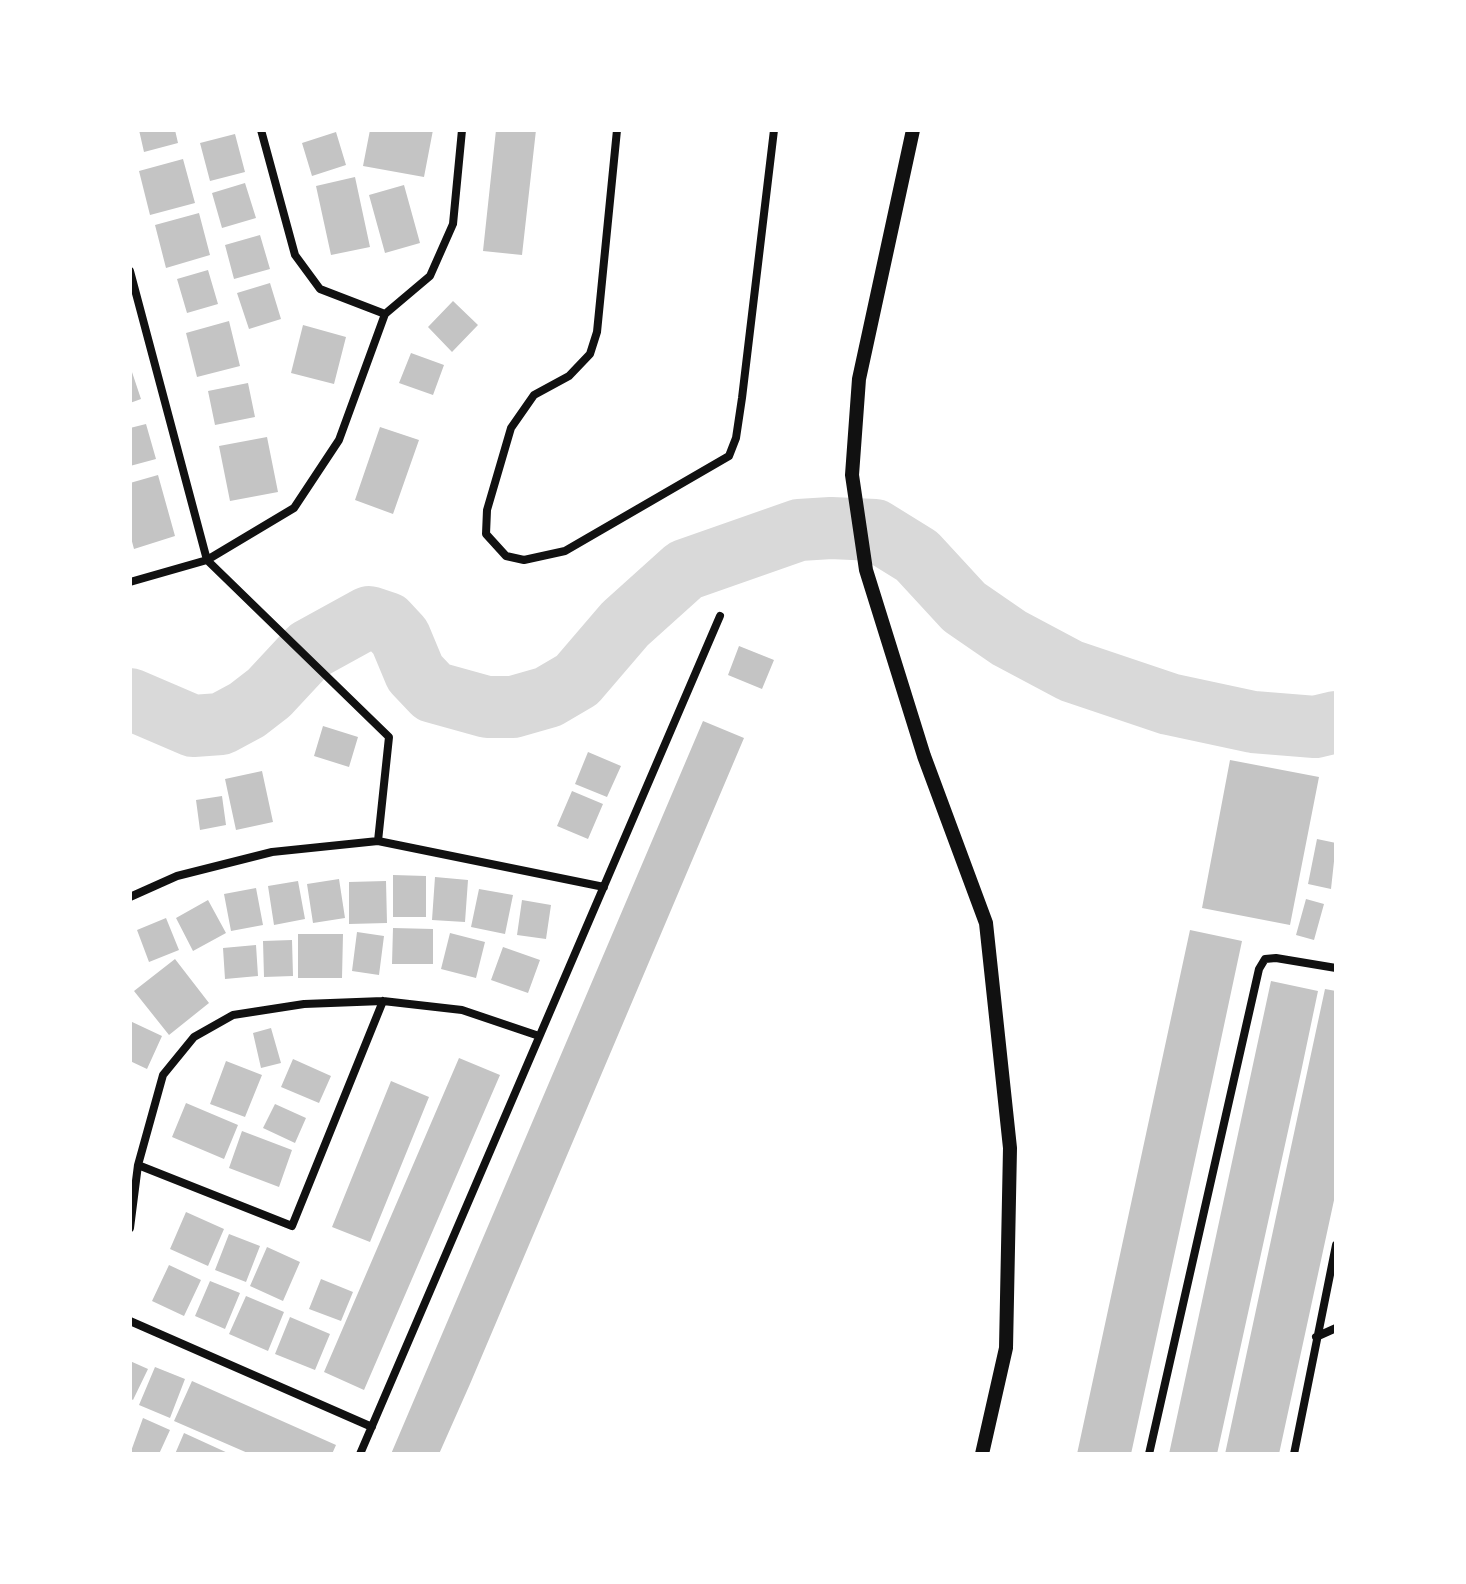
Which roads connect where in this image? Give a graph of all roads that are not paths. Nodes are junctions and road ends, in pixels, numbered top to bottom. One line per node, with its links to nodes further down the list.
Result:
1 (261, 130): 7 (street)
2 (462, 130): 7 (street)
3 (617, 130): 4 (street)
4 (774, 130)
5 (913, 130): 25 (street)
6 (130, 271): 8 (street)
7 (385, 314): 8 (street)
8 (207, 560): 9 (street); 11 (street)
9 (130, 582)
10 (720, 616): 12 (street)
11 (378, 841): 12 (street); 13 (street)
12 (604, 887): 16 (street)
13 (130, 897)
14 (1336, 968): 26 (street)
15 (383, 1001): 16 (street); 17 (street); 17 (street)
16 (539, 1036): 23 (street)
17 (138, 1165): 18 (street)
18 (130, 1228)
19 (1336, 1245): 22 (street)
20 (130, 1321): 23 (street)
21 (1336, 1328): 22 (street)
22 (1316, 1337): 27 (street)
23 (372, 1427): 24 (street)
24 (360, 1454)
25 (982, 1454)
26 (1149, 1454)
27 (1294, 1454)

